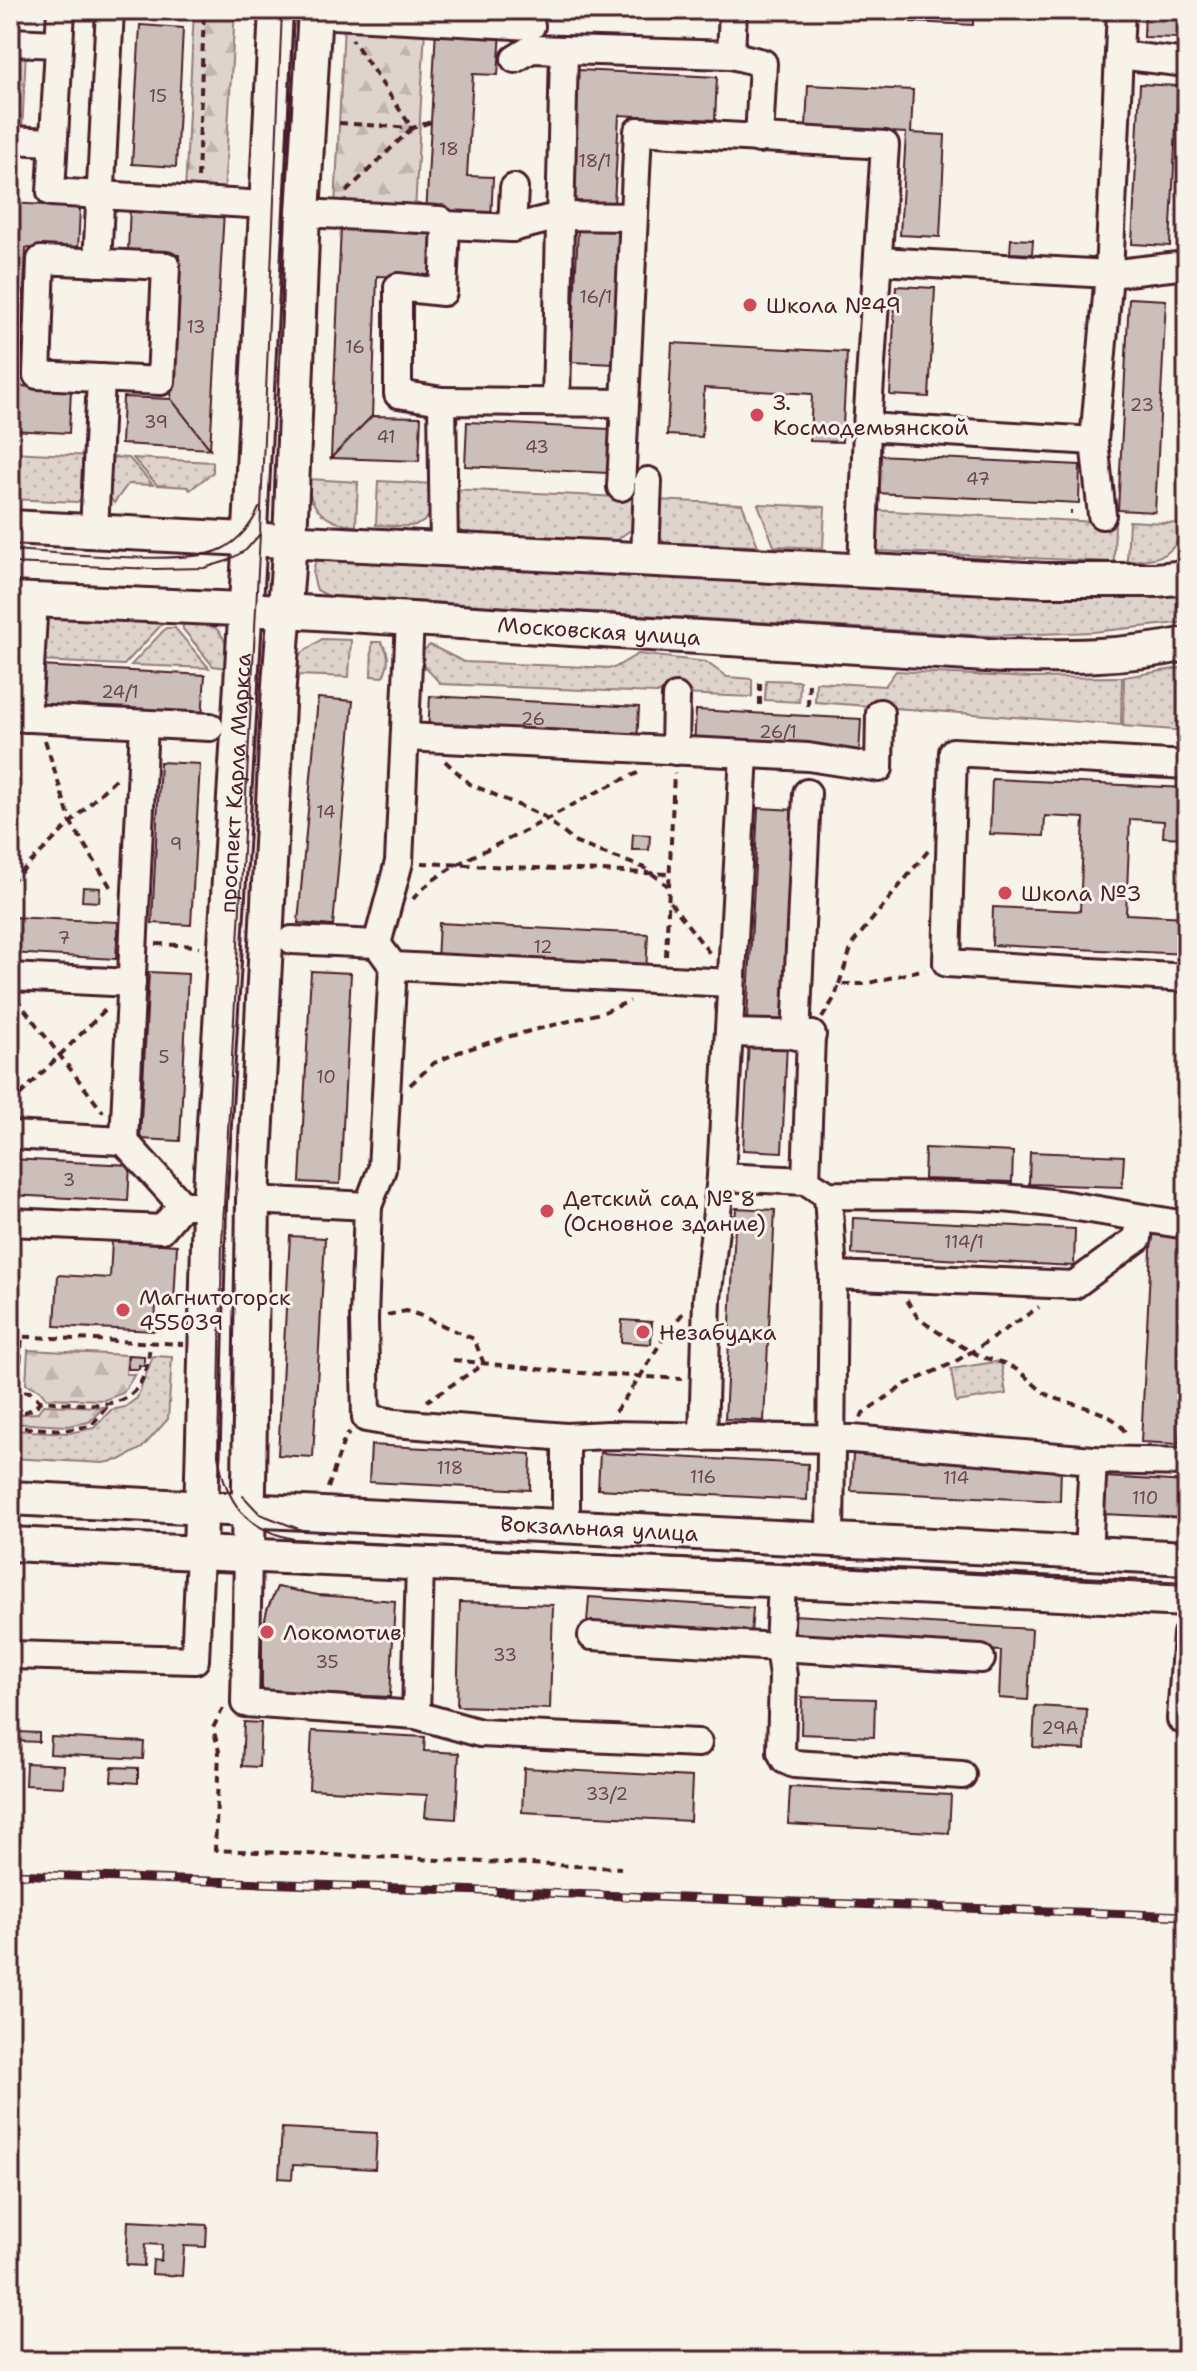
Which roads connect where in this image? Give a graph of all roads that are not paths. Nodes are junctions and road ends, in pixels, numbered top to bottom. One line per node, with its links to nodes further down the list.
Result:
1 (61, 10): 10 (lane)
2 (110, 10): 19 (lane)
3 (276, 10): 20 (main road, проспект Карла Маркса)
4 (733, 10): 12 (lane)
5 (1121, 10): 13 (lane)
6 (468, 16): 7 (lane); 8 (lane)
7 (325, 17): 21 (main road, проспект Карла Маркса)
8 (527, 36): 11 (lane)
9 (10, 42): 10 (lane)
10 (59, 44): 17 (lane)
11 (564, 51): 12 (lane); 22 (lane)
12 (731, 55): 15 (lane)
13 (1119, 55): 14 (lane); 29 (lane)
14 (1187, 63)
15 (759, 139): 23 (lane); 26 (lane)
16 (10, 140): 17 (lane)
17 (53, 142): 19 (lane)
18 (514, 188): 25 (lane)
19 (100, 195): 20 (lane); 27 (lane)
20 (266, 205): 41 (main road, проспект Карла Маркса)
21 (303, 213): 24 (lane); 42 (main road, проспект Карла Маркса)
22 (560, 216): 23 (lane); 25 (lane); 32 (lane)
23 (633, 217): 33 (lane)
24 (446, 225): 25 (lane); 31 (lane)
25 (512, 228)
26 (879, 261): 29 (lane); 34 (lane)
27 (97, 263): 30 (lane); 30 (lane)
28 (1187, 265): 29 (lane)
29 (1109, 274): 35 (lane)
30 (101, 378): 40 (lane)
31 (442, 401): 32 (lane); 43 (lane)
32 (556, 401): 33 (lane)
33 (624, 403): 37 (lane)
34 (867, 427): 35 (lane); 45 (lane)
35 (1094, 441): 38 (lane)
36 (648, 481): 44 (lane)
37 (621, 487)
38 (1102, 515)
39 (10, 527): 40 (main road)
40 (94, 532): 41 (main road)
41 (250, 541): 42 (main road); 48 (main road, проспект Карла Маркса)
42 (290, 541): 43 (main road); 49 (main road, проспект Карла Маркса)
43 (444, 549): 44 (main road)
44 (645, 559): 45 (main road)
45 (862, 570): 46 (main road)
46 (1187, 577)
47 (22, 600): 48 (main road, Московская улица); 54 (lane)
48 (246, 610): 49 (main road, Московская улица); 76 (main road, проспект Карла Маркса)
49 (285, 611): 50 (main road, Московская улица); 75 (main road, проспект Карла Маркса)
50 (410, 619): 51 (main road, Московская улица); 57 (lane)
51 (1187, 644)
52 (676, 697): 58 (lane)
53 (880, 713): 59 (lane)
54 (22, 718): 55 (lane)
55 (144, 724): 56 (lane); 67 (lane)
56 (210, 727)
57 (415, 738): 58 (lane); 63 (lane)
58 (675, 751): 59 (lane)
59 (744, 754): 68 (lane)
60 (1187, 765): 66 (lane)
61 (807, 793): 70 (lane)
62 (292, 940): 63 (lane)
63 (377, 944): 64 (lane)
64 (393, 966): 68 (lane); 77 (lane)
65 (10, 977): 67 (lane)
66 (1187, 978)
67 (132, 983): 72 (lane)
68 (731, 983): 69 (lane)
69 (730, 1033): 70 (lane); 73 (lane)
70 (811, 1035): 74 (lane)
71 (10, 1135): 72 (lane)
72 (124, 1141): 76 (lane)
73 (721, 1177): 74 (lane); 83 (lane)
74 (817, 1188): 78 (lane); 81 (lane)
75 (253, 1200): 77 (lane); 85 (main road, проспект Карла Маркса)
76 (195, 1205): 79 (lane); 89 (main road, проспект Карла Маркса)
77 (368, 1206): 82 (lane)
78 (1139, 1218): 80 (lane); 81 (lane)
79 (10, 1222)
80 (1187, 1225)
81 (833, 1275): 84 (lane)
82 (566, 1437): 83 (lane); 92 (lane)
83 (703, 1437): 84 (lane)
84 (842, 1438): 86 (lane); 93 (lane)
85 (249, 1460): 90 (main road, проспект Карла Маркса); 91 (main road, проспект Карла Маркса)
86 (1093, 1460): 87 (lane); 95 (lane)
87 (1187, 1462)
88 (10, 1498): 89 (main road, Вокзальная улица)
89 (202, 1507): 90 (main road, Вокзальная улица); 96 (main road, проспект Карла Маркса)
90 (249, 1509): 91 (main road, Вокзальная улица); 97 (main road, проспект Карла Маркса)
91 (295, 1512): 92 (main road, Вокзальная улица)
92 (566, 1527): 93 (main road, Вокзальная улица)
93 (830, 1540): 95 (main road, Вокзальная улица)
94 (10, 1544): 96 (main road, Вокзальная улица)
95 (1088, 1553): 98 (main road, Вокзальная улица)
96 (200, 1554): 97 (main road, Вокзальная улица); 105 (lane)
97 (248, 1556): 99 (main road, Вокзальная улица); 107 (lane)
98 (1187, 1558)
99 (420, 1564): 100 (main road, Вокзальная улица); 107 (lane)
100 (782, 1581): 101 (main road, Вокзальная улица); 104 (lane)
101 (1187, 1600)
102 (1187, 1634): 108 (lane)
103 (592, 1636): 104 (lane)
104 (779, 1647): 106 (lane); 110 (lane)
105 (10, 1655)
106 (981, 1659)
107 (416, 1715): 109 (lane)
108 (1181, 1719)
109 (698, 1743)
110 (962, 1775)

